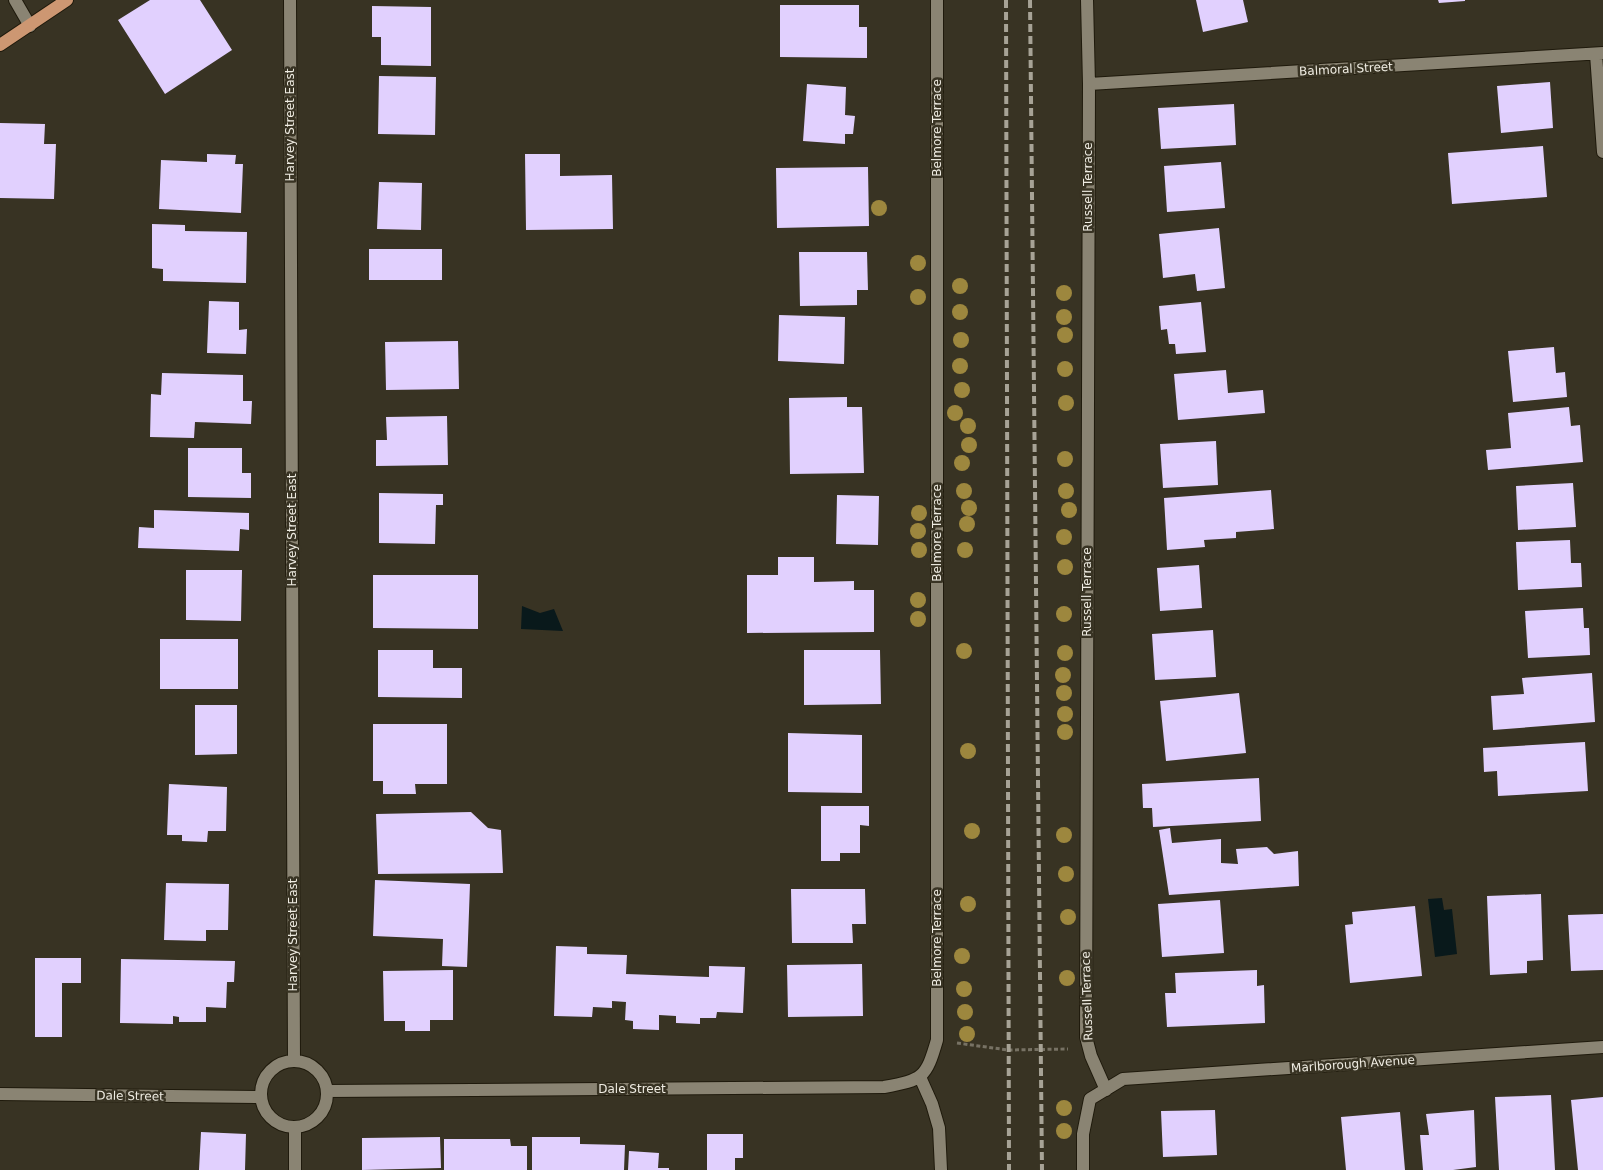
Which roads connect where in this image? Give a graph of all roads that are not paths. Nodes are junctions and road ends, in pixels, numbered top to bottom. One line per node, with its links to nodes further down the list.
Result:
1 (15, 0): 6 (street)
2 (67, 0): 6 (main road)
3 (290, 0): 12 (street, Harvey Street East)
4 (937, 0): 13 (street, Belmore Terrace)
5 (1087, 0): 9 (street, Russell Terrace)
6 (30, 26): 7 (main road)
7 (0, 45)
8 (1599, 54): 9 (street, Balmoral Street); 10 (street)
9 (1089, 84): 14 (street, Russell Terrace)
10 (1603, 152)
11 (1603, 1047): 14 (street, Marlborough Avenue)
12 (294, 1060): 15 (street); 17 (street)
13 (920, 1077): 15 (street, Dale Street); 20 (street)
14 (1106, 1090): 21 (street)
15 (327, 1091): 18 (street)
16 (0, 1094): 17 (street, Dale Street)
17 (261, 1097): 18 (street)
18 (295, 1127): 19 (street)
19 (295, 1170)
20 (941, 1170)
21 (1083, 1170)

